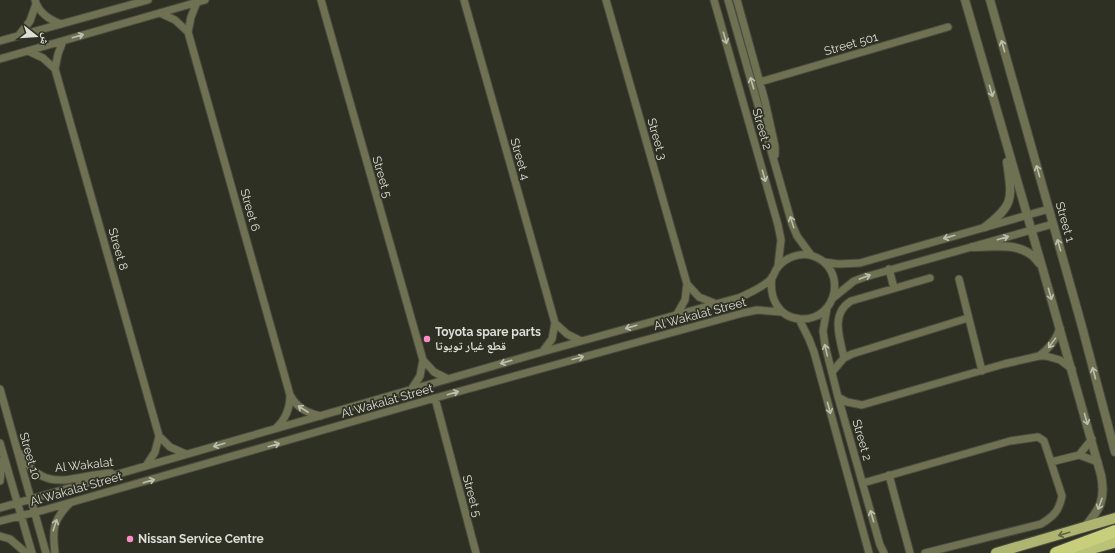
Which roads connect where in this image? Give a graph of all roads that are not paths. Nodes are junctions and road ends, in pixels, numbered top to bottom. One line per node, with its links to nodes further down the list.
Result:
1 (148, 0): 14 (street)
2 (205, 0): 12 (street)
3 (321, 0): 55 (street, Street 5)
4 (464, 0): 49 (street, Street 4)
5 (606, 0): 40 (street, Street 3)
6 (714, 0): 34 (street, Street 2, one-way to 34)
7 (728, 0): 25 (street, Street 2, one-way to 7)
8 (737, 0): 23 (street, Street 2)
9 (965, 0): 24 (street, one-way to 24)
10 (990, 0): 26 (street, Street 1, one-way to 10)
11 (35, 2): 14 (street); 17 (street)
12 (197, 2): 13 (street); 16 (street, Street 6)
13 (160, 13): 16 (street); 19 (street, one-way to 13)
14 (62, 24): 17 (street)
15 (948, 27): 23 (street, Street 501)
16 (188, 32): 62 (street, Street 6)
17 (19, 36): 18 (street)
18 (0, 41)
19 (63, 41): 20 (street); 22 (street, Street 8)
20 (28, 51): 21 (street); 22 (street)
21 (0, 59)
22 (55, 69): 67 (street, Street 8)
23 (760, 82): 25 (street, Street 2)
24 (1004, 133): 27 (street); 29 (street)
25 (777, 174): 32 (street, Street 2, one-way to 25)
26 (1049, 209): 27 (street); 28 (street, Street 1)
27 (1027, 215): 29 (street); 30 (street)
28 (1053, 224): 30 (street); 71 (street, Street 1, one-way to 28)
29 (984, 227): 33 (street, one-way to 33)
30 (1031, 230): 31 (street, one-way to 30); 36 (street)
31 (973, 247): 35 (street); 36 (street)
32 (811, 255): 33 (street); 34 (street)
33 (824, 262): 42 (street)
34 (778, 266): 37 (street)
35 (889, 269): 41 (street); 42 (street, one-way to 35)
36 (1043, 270): 50 (street, one-way to 50)
37 (772, 278): 43 (street, Al Wakalat Street); 45 (street)
38 (930, 278): 41 (street)
39 (958, 279): 47 (street)
40 (687, 284): 43 (street, Street 3); 46 (street, Street 3)
41 (894, 288): 54 (street)
42 (833, 298): 44 (street)
43 (716, 304): 46 (street, Al Wakalat Street)
44 (827, 308): 48 (street); 58 (street, Street 2, one-way to 44)
45 (782, 312): 48 (street); 63 (street, Al Wakalat Street, one-way to 45)
46 (677, 314): 51 (street, Al Wakalat Street, one-way to 51)
47 (968, 318): 54 (street); 57 (street)
48 (799, 319): 99 (street, Street 2, one-way to 99)
49 (556, 323): 51 (street); 52 (street)
50 (1060, 328): 53 (street, one-way to 53); 56 (street)
51 (581, 341): 52 (street, Al Wakalat Street)
52 (542, 352): 59 (street, Al Wakalat Street, one-way to 59)
53 (1039, 356): 56 (street); 57 (street)
54 (844, 358): 58 (street)
55 (423, 360): 59 (street); 61 (street)
56 (1072, 369): 68 (street, one-way to 68)
57 (982, 370): 64 (street)
58 (832, 372): 64 (street, Street 2)
59 (448, 379): 61 (street, Al Wakalat Street)
60 (0, 389): 70 (street, Street 10)
61 (410, 390): 65 (street, Al Wakalat Street)
62 (290, 395): 65 (street, Street 6, one-way to 62); 66 (street, Street 6)
63 (435, 398): 83 (street, Al Wakalat Street, one-way to 63); 98 (street, Street 5)
64 (838, 398): 81 (street, Street 2)
65 (321, 416): 66 (street, Al Wakalat Street)
66 (274, 429): 72 (street, Al Wakalat Street, one-way to 72)
67 (159, 436): 72 (street); 77 (street)
68 (1092, 439): 73 (street); 76 (street)
69 (0, 444): 84 (street, Street 10)
70 (16, 445): 78 (street, Al Wakalat); 82 (street, Street 10)
71 (1115, 452)
72 (186, 454): 77 (street, Al Wakalat Street)
73 (1079, 455): 75 (street); 76 (street)
74 (0, 461): 80 (street)
75 (1051, 462): 79 (street); 102 (street)
76 (1098, 462): 90 (street, one-way to 90)
77 (146, 466): 78 (street, Al Wakalat Street)
78 (123, 472): 82 (street, Al Wakalat Street)
79 (888, 475): 81 (street); 101 (street)
80 (0, 482)
81 (863, 483): 100 (street, Street 2, one-way to 81)
82 (31, 500): 84 (street, Al Wakalat Street); 86 (street, Street 10)
83 (71, 502): 86 (street, Al Wakalat Street); 97 (street, one-way to 83)
84 (18, 503): 85 (street, Al Wakalat Street); 87 (street, Street 10)
85 (0, 508)
86 (34, 513): 87 (street, Al Wakalat Street); 96 (street, Street 10)
87 (21, 516): 89 (street, Al Wakalat Street); 95 (street, Street 10)
88 (1115, 518): 90 (main road)
89 (0, 522)
90 (1084, 528): 103 (main road, one-way to 103)
91 (1115, 531): 104 (highway)
92 (0, 536): 94 (street)
93 (1115, 542): 105 (highway)
94 (26, 553)
95 (32, 553)
96 (46, 553)
97 (55, 553)
98 (476, 553)
99 (869, 553)
100 (884, 553)
101 (910, 553)
102 (925, 553)
103 (996, 553)
104 (1056, 553)
105 (1076, 553)

